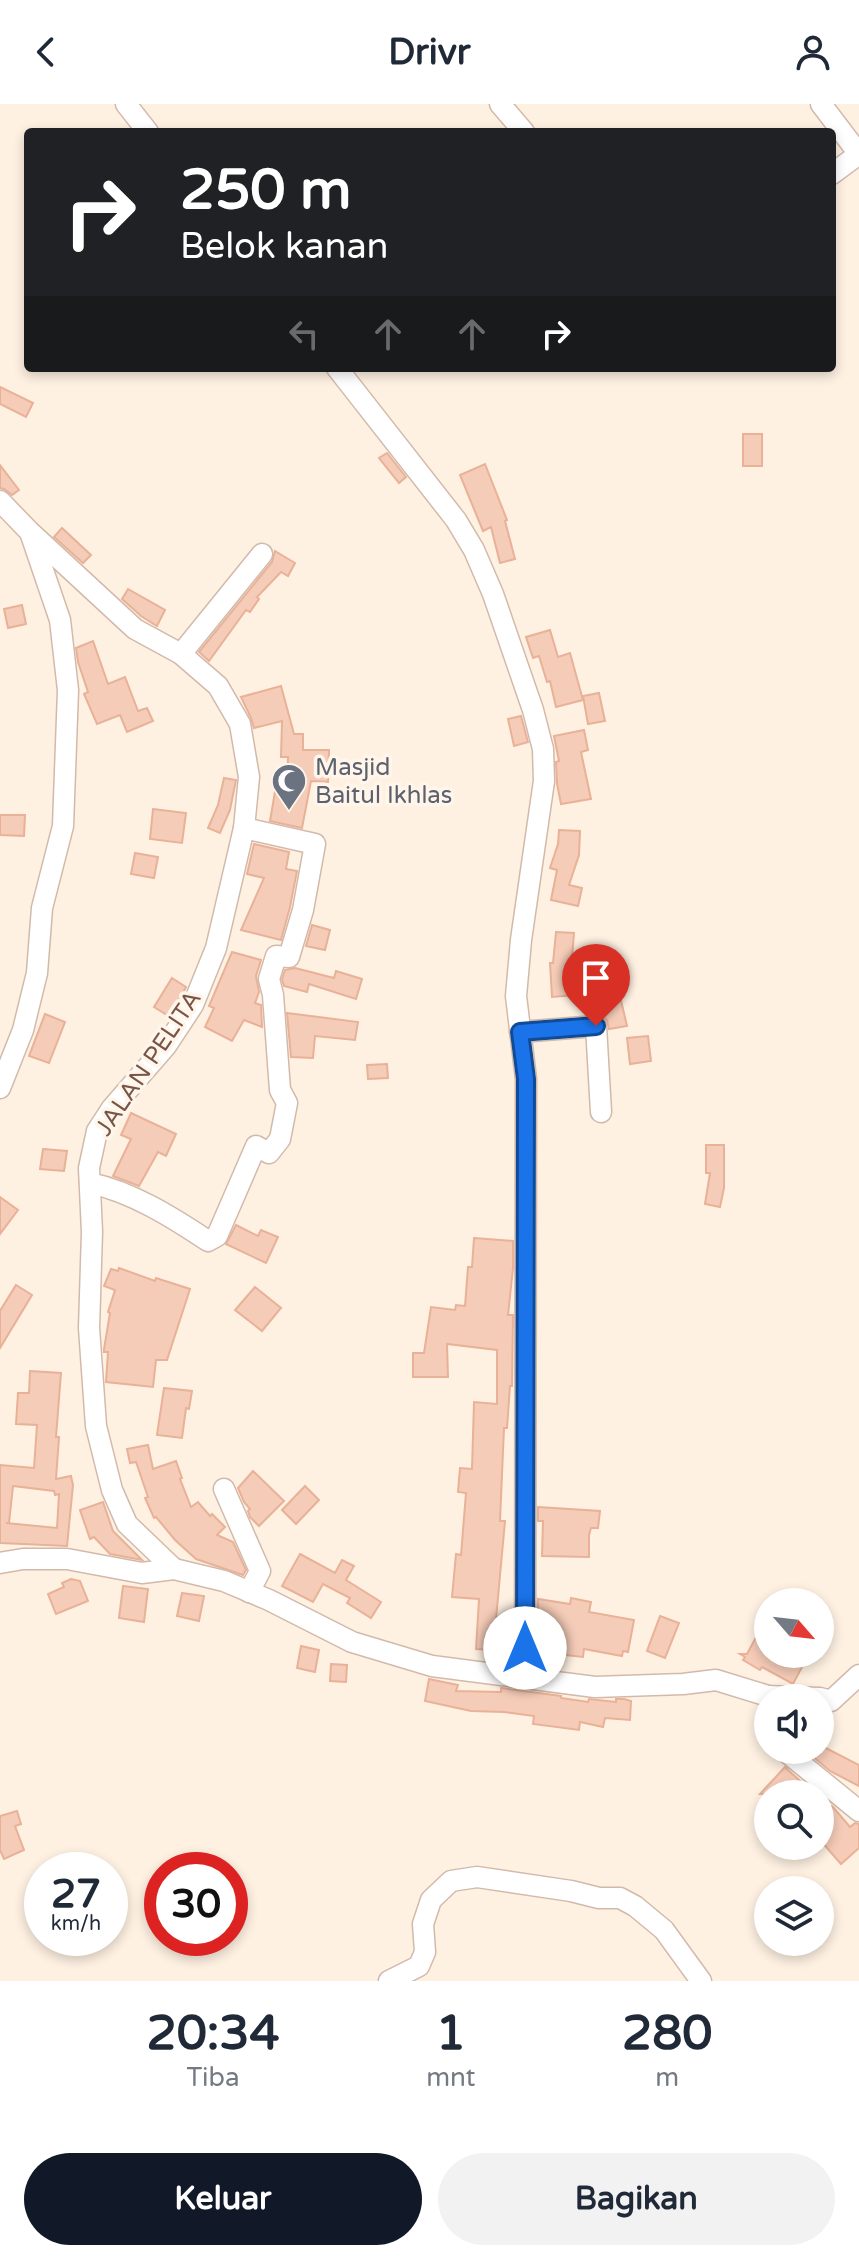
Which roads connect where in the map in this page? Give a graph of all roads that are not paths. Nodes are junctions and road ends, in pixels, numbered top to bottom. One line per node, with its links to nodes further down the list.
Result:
1 (126, 104): 4 (street)
2 (500, 104): 5 (street)
3 (821, 104): 6 (street)
4 (145, 128)
5 (521, 128)
6 (836, 171)
7 (340, 372): 13 (street)
8 (0, 501): 9 (street, JALAN PELITA)
9 (29, 531): 11 (street, JALAN PELITA); 14 (street)
10 (262, 554): 11 (street)
11 (181, 654): 12 (street, JALAN PELITA)
12 (244, 828): 16 (street, JALAN PELITA); 16 (street)
13 (520, 1032): 15 (street); 22 (street)
14 (0, 1088)
15 (601, 1112)
16 (90, 1183): 19 (street, JALAN PELITA)
17 (224, 1489): 20 (street)
18 (0, 1563): 19 (street)
19 (174, 1569): 20 (street)
20 (249, 1592): 22 (street)
21 (859, 1675): 24 (street)
22 (525, 1677): 23 (street)
23 (754, 1692)
24 (834, 1698)
25 (801, 1764): 26 (street)
26 (859, 1811)
27 (389, 1981): 28 (street)
28 (701, 1981)

